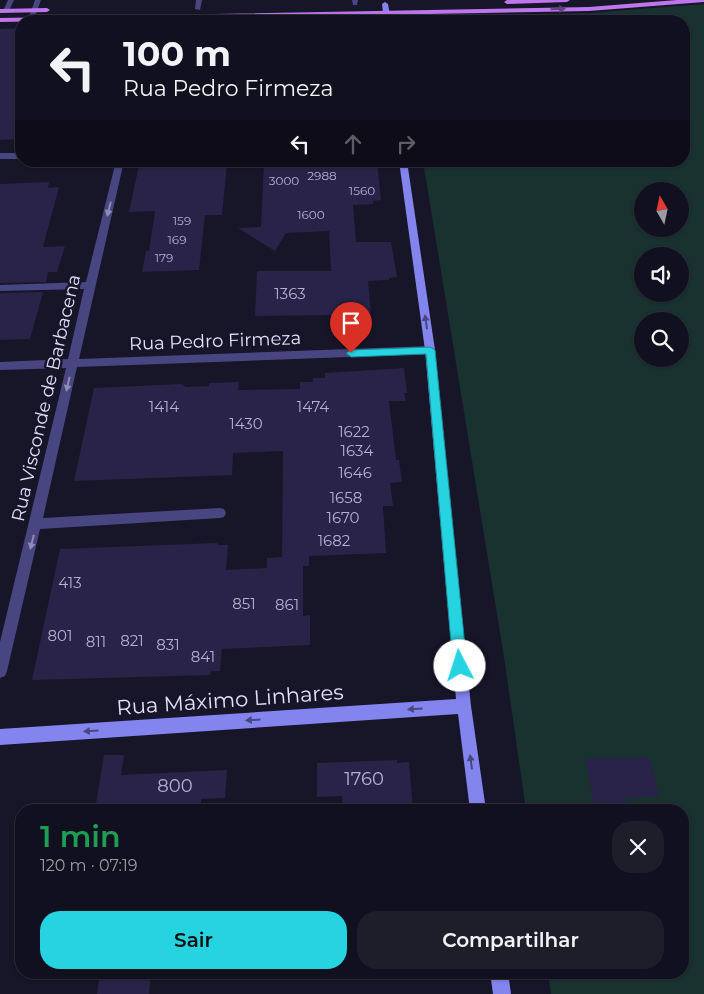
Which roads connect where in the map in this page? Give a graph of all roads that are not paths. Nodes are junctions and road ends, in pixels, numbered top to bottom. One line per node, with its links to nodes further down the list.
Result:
1 (11, 0): 16 (street)
2 (38, 0): 17 (street)
3 (199, 0): 13 (street)
4 (567, 0): 6 (main road)
5 (702, 0): 7 (main road)
6 (517, 1): 8 (main road)
7 (678, 1): 18 (main road, one-way to 7)
8 (498, 2)
9 (358, 3): 11 (main road)
10 (385, 4): 18 (street)
11 (345, 5)
12 (286, 6): 13 (main road)
13 (198, 9): 15 (main road)
14 (56, 10): 17 (main road)
15 (113, 10)
16 (3, 11): 17 (main road)
17 (34, 11): 19 (street)
18 (387, 12): 20 (main road); 21 (street)
19 (32, 15)
20 (287, 15)
21 (387, 15)
22 (0, 20): 23 (main road)
23 (15, 20)
24 (0, 156): 25 (street)
25 (15, 156)
26 (118, 167): 28 (street, Rua Visconde de Barbacena, one-way to 28)
27 (404, 167): 30 (street, one-way to 27)
28 (89, 285): 29 (street); 31 (street, Rua Visconde de Barbacena)
29 (0, 288)
30 (430, 350): 31 (street, Rua Pedro Firmeza); 36 (street)
31 (72, 364): 32 (street, Rua Pedro Firmeza); 34 (street, Rua Visconde de Barbacena, one-way to 34)
32 (0, 366)
33 (220, 514): 34 (street)
34 (36, 524): 35 (street, Rua Visconde de Barbacena, one-way to 35)
35 (0, 671)
36 (464, 706): 37 (street, Rua Máximo Linhares, one-way to 37); 38 (street, one-way to 36)
37 (0, 738)
38 (477, 804)
39 (500, 979): 40 (street)
40 (502, 994)

